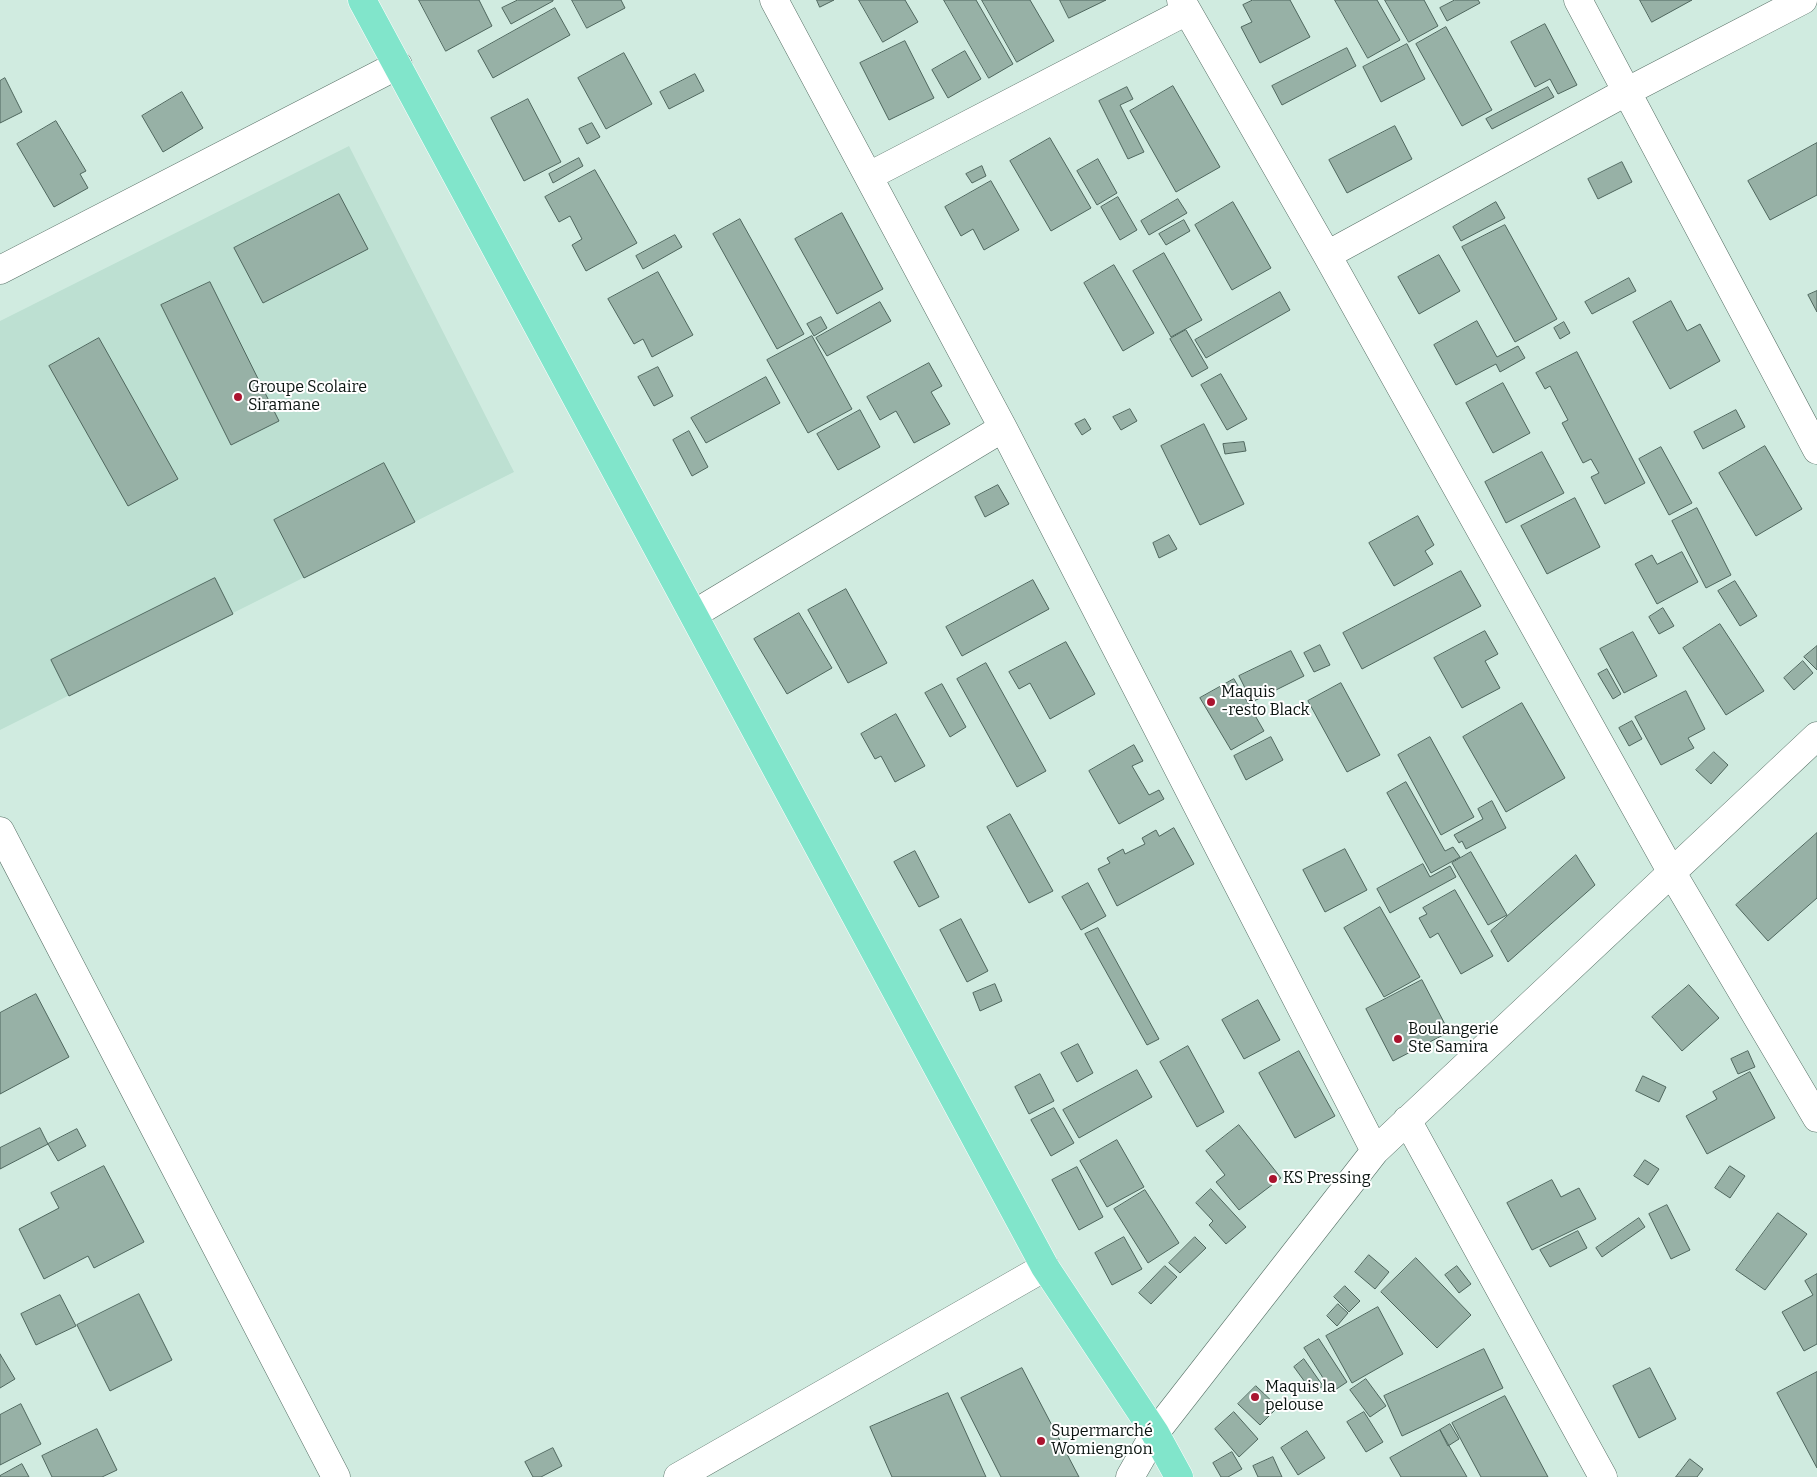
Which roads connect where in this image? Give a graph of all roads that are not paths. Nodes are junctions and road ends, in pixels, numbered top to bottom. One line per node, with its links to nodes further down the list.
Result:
1 (362, 0): 6 (main road)
2 (774, 0): 8 (street)
3 (1578, 0): 7 (street)
4 (1803, 0): 7 (street)
5 (1184, 6): 8 (street); 9 (street)
6 (398, 65): 10 (street); 13 (main road)
7 (1626, 92): 9 (street); 12 (street)
8 (869, 176): 11 (street)
9 (1327, 255): 16 (street)
10 (0, 270)
11 (1003, 428): 13 (street); 20 (street)
12 (1817, 450)
13 (694, 614): 21 (main road)
14 (1817, 736): 16 (street)
15 (0, 831): 23 (street)
16 (1672, 873): 17 (street); 19 (street)
17 (1808, 1081): 18 (street)
18 (1817, 1118)
19 (1407, 1120): 20 (street); 27 (street)
20 (1375, 1151): 22 (street)
21 (1045, 1267): 22 (main road); 24 (street)
22 (1155, 1433): 25 (street); 26 (main road)
23 (336, 1477)
24 (678, 1477)
25 (1130, 1477)
26 (1179, 1477)
27 (1603, 1477)

